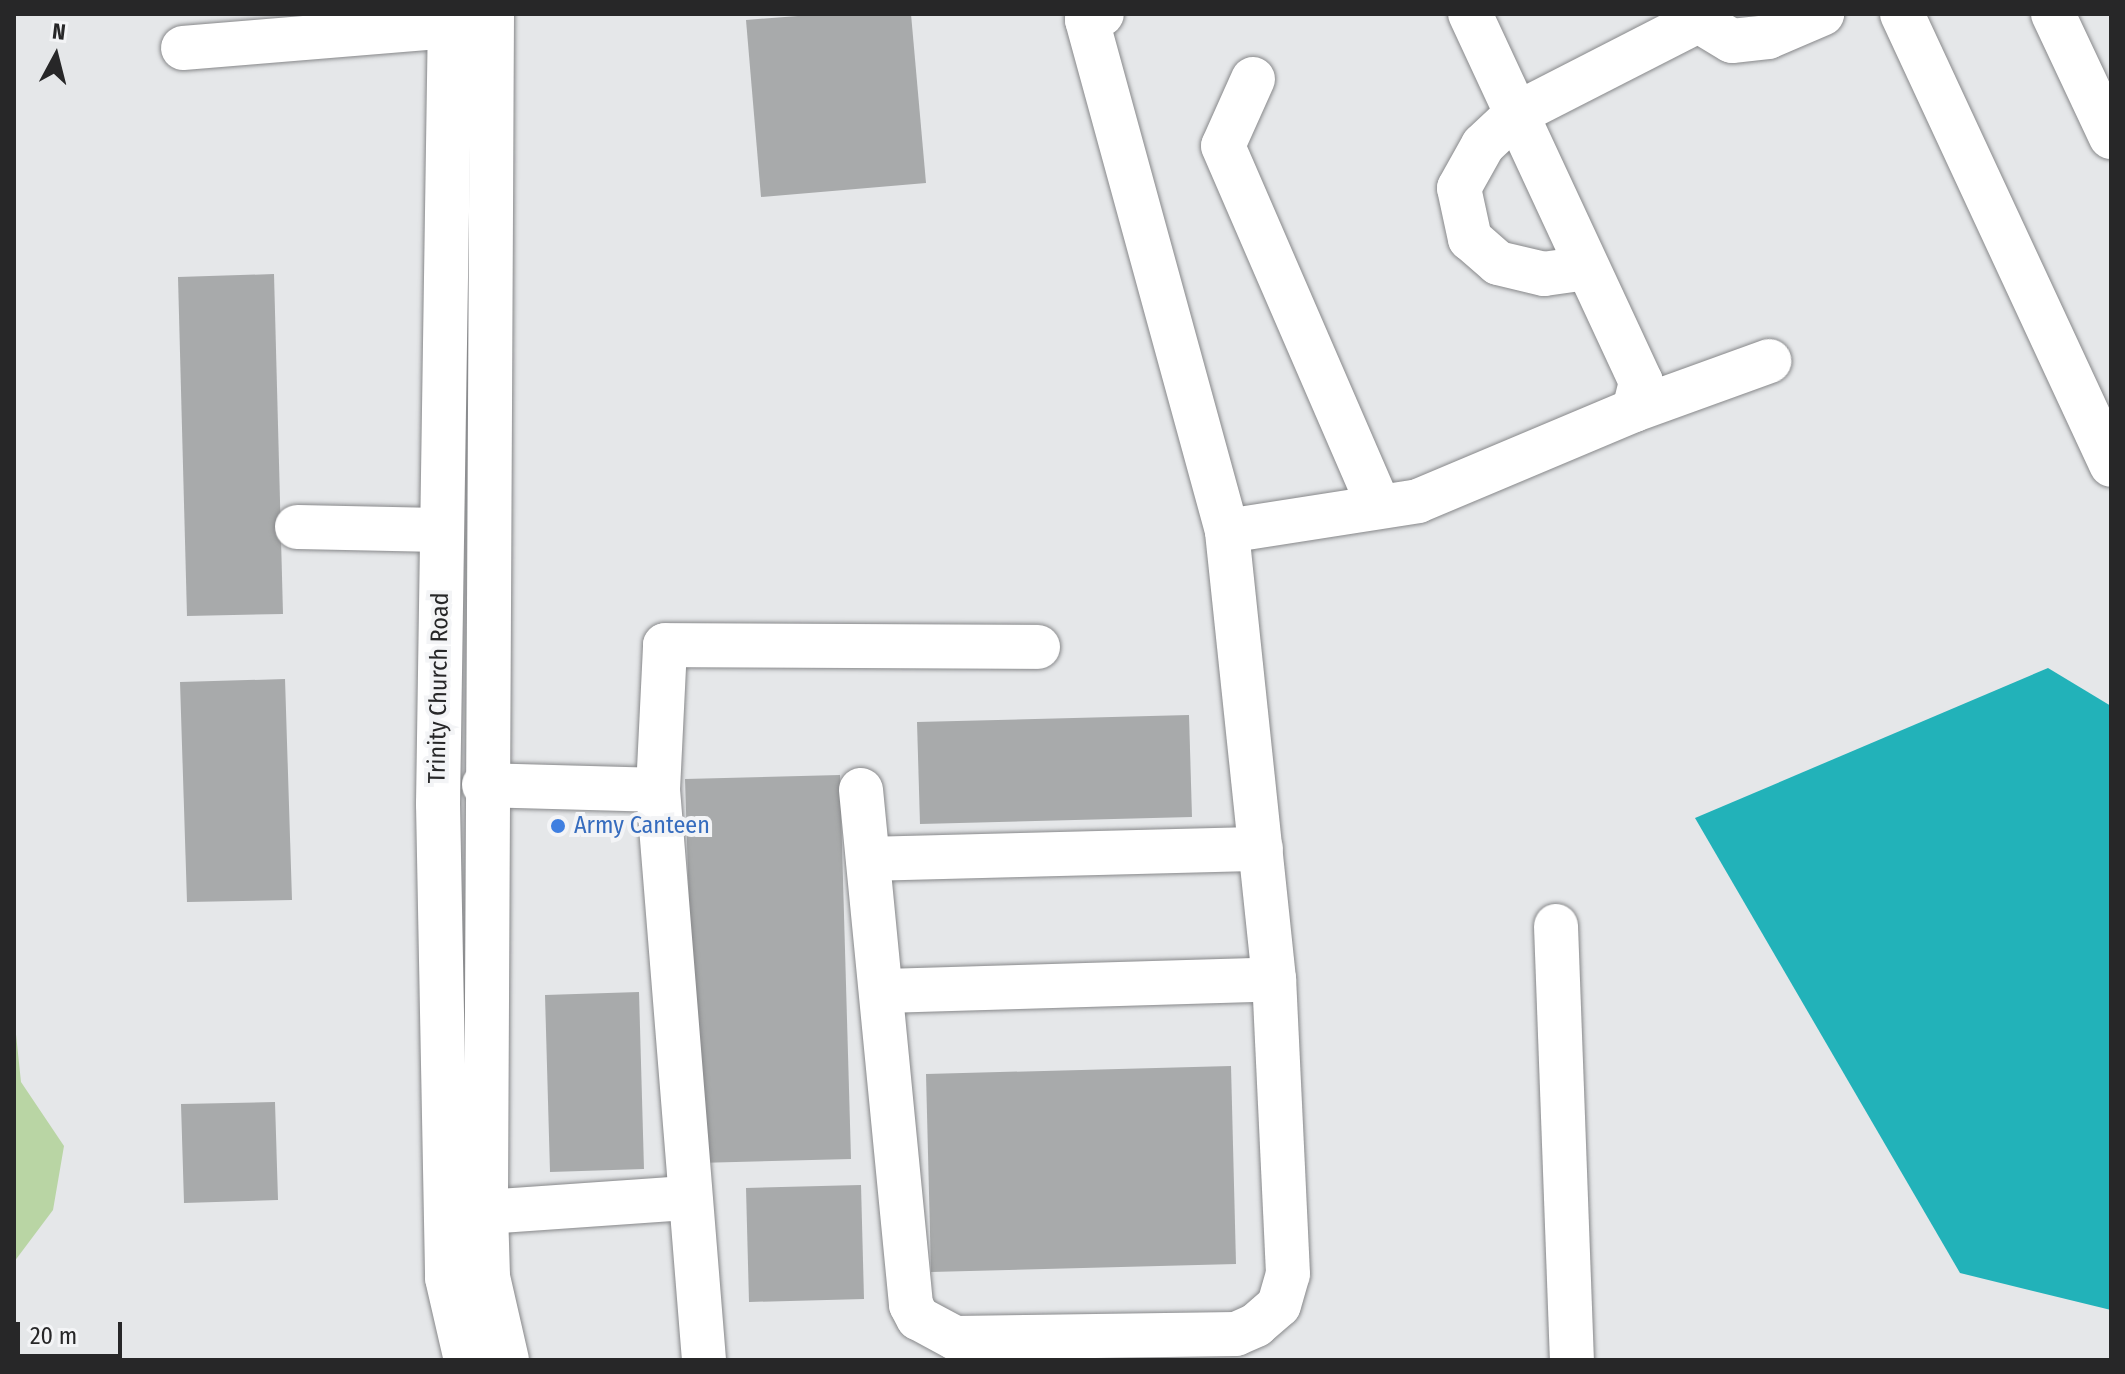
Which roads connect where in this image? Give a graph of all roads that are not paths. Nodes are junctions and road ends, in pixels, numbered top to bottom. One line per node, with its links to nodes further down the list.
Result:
1 (1102, 14): 19 (main road)
2 (1470, 14): 10 (main road)
3 (1822, 14): 7 (main road)
4 (1902, 14): 15 (main road)
5 (2053, 14): 11 (main road)
6 (470, 17): 8 (main road); 18 (main road, Trinity Church Road); 21 (main road, Trinity Church Road)
7 (1691, 18): 10 (main road)
8 (183, 48)
9 (1253, 79): 16 (main road)
10 (1516, 114): 12 (main road); 12 (main road)
11 (2111, 137)
12 (1587, 268): 14 (main road)
13 (1769, 361): 14 (main road)
14 (1634, 410): 16 (main road)
15 (2111, 465)
16 (1379, 507): 19 (main road)
17 (297, 527): 18 (main road)
18 (441, 530): 31 (main road, Trinity Church Road)
19 (1227, 531): 24 (main road)
20 (1038, 647): 22 (main road)
21 (484, 785): 22 (main road); 30 (main road, Trinity Church Road)
22 (658, 790): 29 (main road)
23 (861, 790): 25 (main road)
24 (1261, 849): 25 (main road); 27 (main road)
25 (868, 859): 28 (main road)
26 (1556, 926): 34 (main road)
27 (1274, 979): 28 (main road); 28 (main road)
28 (881, 991)
29 (686, 1198): 30 (main road); 33 (main road)
30 (486, 1212): 32 (main road, Trinity Church Road)
31 (466, 1360)
32 (507, 1360)
33 (704, 1360)
34 (1572, 1360)

